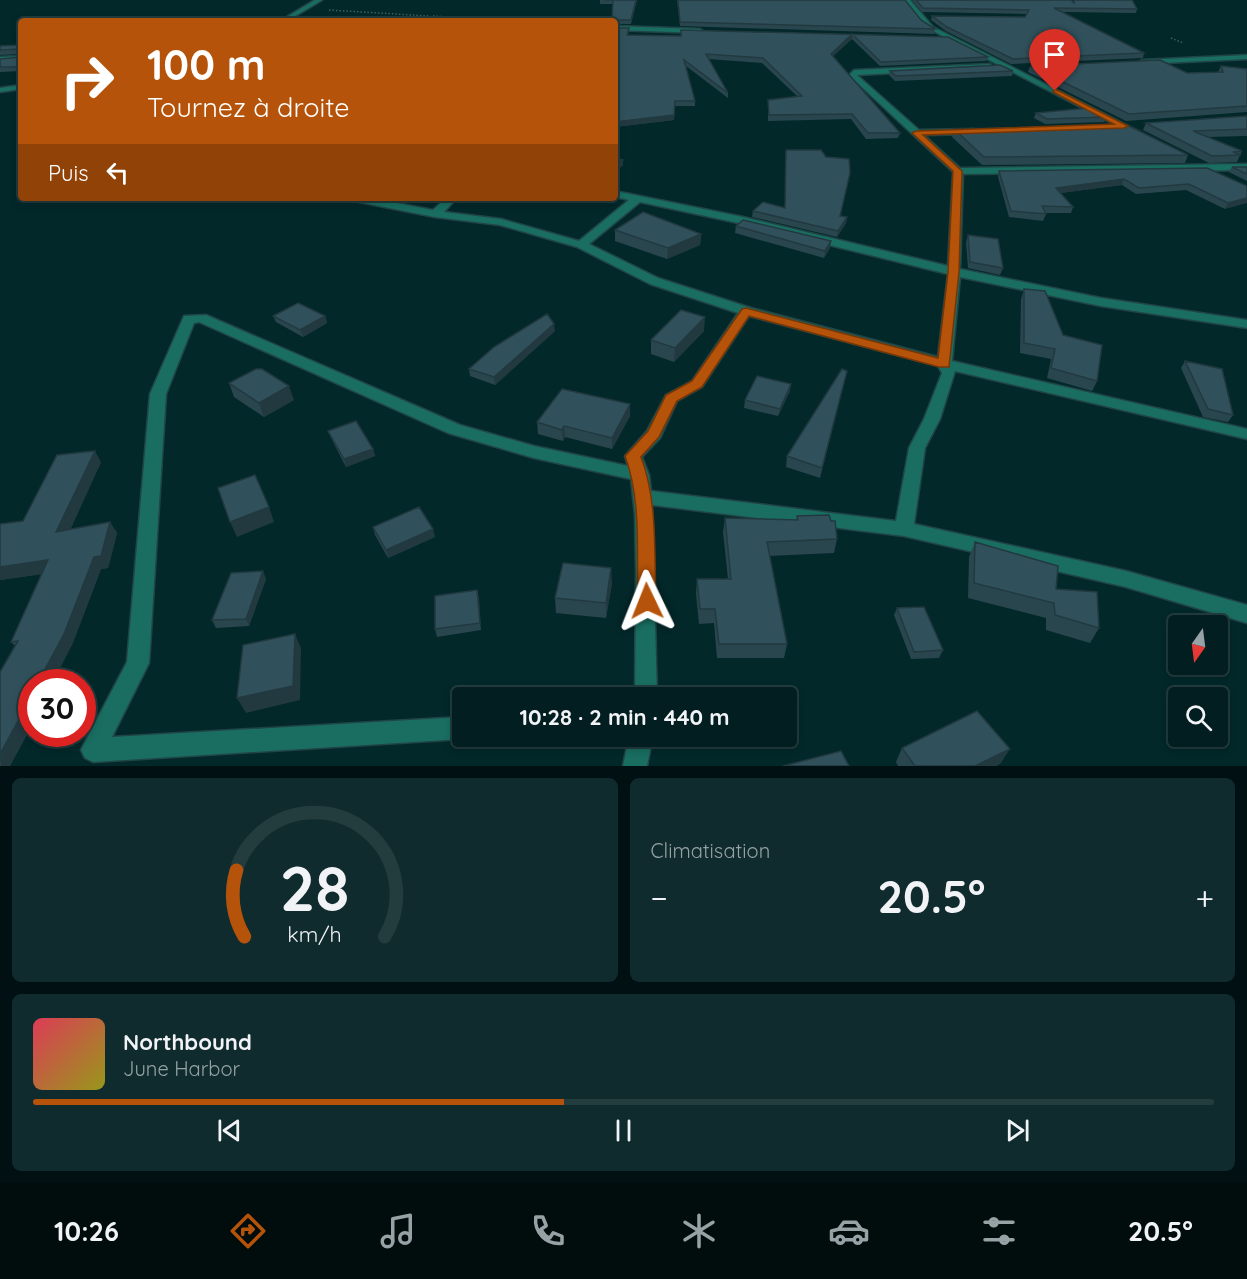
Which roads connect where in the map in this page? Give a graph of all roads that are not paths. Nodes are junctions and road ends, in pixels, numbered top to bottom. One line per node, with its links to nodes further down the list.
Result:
1 (320, 0): 5 (street)
2 (907, 0): 3 (street)
3 (919, 16): 4 (street); 9 (street)
4 (931, 16)
5 (288, 18)
6 (618, 28): 7 (street)
7 (709, 31)
8 (926, 37): 9 (street)
9 (949, 38): 14 (street)
10 (1247, 57): 13 (street)
11 (18, 58): 12 (street)
12 (0, 59)
13 (1137, 62)
14 (1005, 67): 15 (street); 19 (street); 22 (street)
15 (1032, 67)
16 (18, 87): 17 (street)
17 (0, 90)
18 (1148, 124): 19 (street)
19 (1124, 126): 20 (street); 23 (street)
20 (1101, 127)
21 (985, 131): 22 (street)
22 (916, 133): 27 (street)
23 (1147, 138)
24 (1188, 159): 26 (street)
25 (1247, 167): 26 (street)
26 (1209, 169): 27 (street); 28 (street)
27 (958, 171): 35 (street)
28 (1228, 179)
29 (618, 195): 30 (street)
30 (638, 198): 34 (street); 35 (street)
31 (369, 201): 33 (street)
32 (449, 201): 33 (street)
33 (435, 214): 34 (street)
34 (581, 245): 36 (street)
35 (954, 272): 37 (street); 38 (street)
36 (746, 311): 38 (street); 40 (street)
37 (1247, 324)
38 (944, 364): 39 (street); 42 (street)
39 (1247, 434)
40 (640, 475): 41 (street); 45 (street)
41 (643, 497): 42 (street); 44 (street)
42 (904, 529): 43 (street)
43 (1247, 614)
44 (646, 687)
45 (452, 729)
46 (639, 747): 47 (street)
47 (635, 766)

